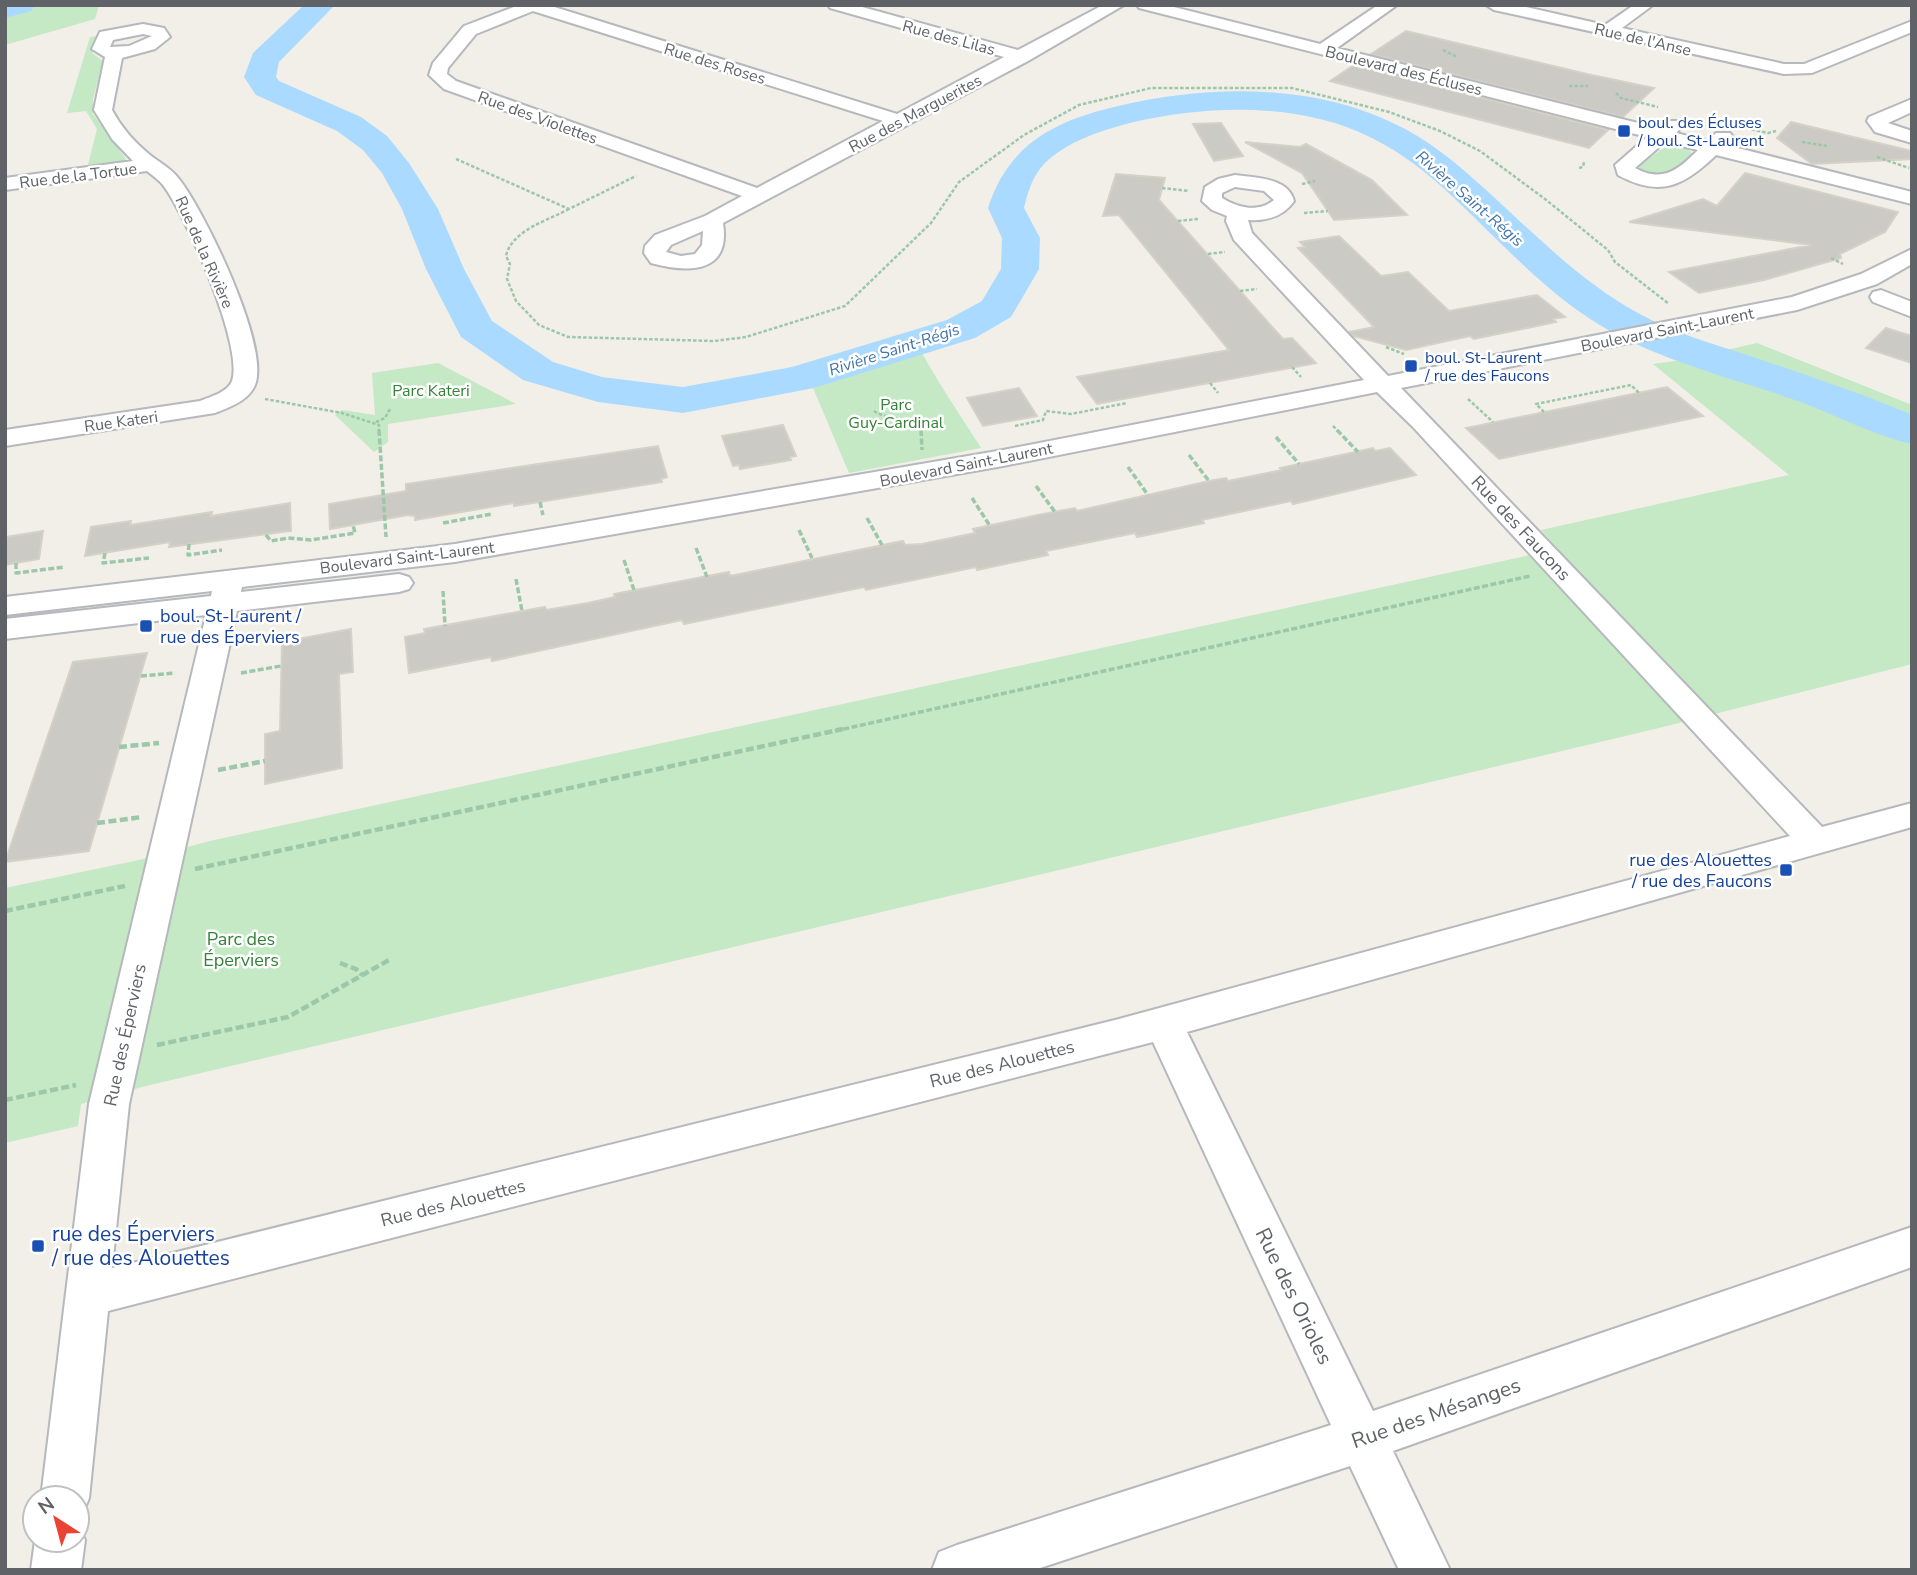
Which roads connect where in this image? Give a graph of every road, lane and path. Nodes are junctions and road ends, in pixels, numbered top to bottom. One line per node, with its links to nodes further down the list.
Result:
1 (836, 5): 15 (street, Rue des Lilas)
2 (1116, 5): 15 (street, Rue des Marguerites)
3 (1145, 5): 12 (street, Boulevard des Écluses)
4 (1187, 5): 12 (street, Boulevard des Écluses)
5 (1389, 5): 12 (street)
6 (1494, 5): 11 (street, Rue de l'Anse)
7 (1645, 5): 11 (street)
8 (531, 6): 9 (street, Rue des Violettes); 22 (street, Rue des Roses)
9 (484, 14): 30 (street, Rue des Violettes)
10 (1912, 26): 11 (street, Rue de l'Anse)
11 (1607, 30)
12 (1328, 45): 23 (street, Boulevard des Écluses)
13 (1443, 50): 16 (path)
14 (114, 53): 32 (street, Rue de la Rivière)
15 (1022, 57): 22 (street, Rue des Marguerites)
16 (1457, 57)
17 (1568, 86): 18 (path)
18 (1588, 86)
19 (1616, 93): 21 (path)
20 (1912, 105): 24 (street)
21 (1659, 107)
22 (901, 121): 38 (street, Rue des Marguerites)
23 (1669, 130): 25 (street, Boulevard des Écluses); 25 (street)
24 (1912, 137)
25 (1717, 142): 34 (street, Boulevard des Écluses); 39 (street, Boulevard des Écluses)
26 (1802, 142): 27 (path)
27 (1827, 146)
28 (1877, 157): 34 (path)
29 (456, 159): 40 (path)
30 (665, 162): 38 (street, Rue des Violettes); 40 (path)
31 (1584, 162): 33 (path)
32 (152, 165): 35 (street, Rue de la Tortue); 54 (street, Rue de la Rivière)
33 (1578, 168)
34 (1910, 175)
35 (5, 184)
36 (1162, 188): 37 (path)
37 (1196, 191)
38 (758, 195): 44 (street, Rue des Marguerites)
39 (1912, 198)
40 (569, 209): 48 (path)
41 (1328, 211): 43 (path)
42 (1238, 213): 52 (street, Rue des Faucons)
43 (1295, 213)
44 (712, 220)
45 (1912, 256): 52 (street, Boulevard Saint-Laurent)
46 (1912, 283): 47 (street, Boulevard Saint-Laurent)
47 (1864, 304): 49 (street); 52 (street, Boulevard Saint-Laurent)
48 (1670, 305)
49 (1912, 310)
50 (1382, 344): 51 (path)
51 (1408, 355)
52 (1390, 393): 95 (street, Boulevard Saint-Laurent); 111 (street, Rue des Faucons)
53 (1639, 393): 60 (path)
54 (234, 394): 66 (street, Rue Kateri)
55 (260, 398): 62 (path)
56 (1468, 399): 61 (path)
57 (1127, 403): 63 (path)
58 (390, 409): 62 (path)
59 (874, 411): 69 (path)
60 (1544, 412)
61 (1493, 422)
62 (376, 423): 87 (path)
63 (1015, 426)
64 (1334, 426): 67 (path)
65 (1276, 437): 70 (path)
66 (5, 438)
67 (1358, 452)
68 (1189, 455): 72 (path)
69 (926, 459)
70 (1299, 464)
71 (1128, 467): 74 (path)
72 (1209, 481)
73 (1036, 486): 76 (path)
74 (1148, 495)
75 (972, 498): 81 (path)
76 (1055, 512)
77 (492, 514): 79 (path)
78 (867, 518): 85 (path)
79 (443, 523)
80 (352, 525): 83 (path)
81 (989, 526)
82 (799, 530): 90 (path)
83 (265, 535)
84 (189, 544): 95 (path)
85 (882, 545)
86 (696, 548): 96 (path)
87 (387, 549)
88 (105, 553): 89 (path)
89 (149, 558)
90 (813, 558)
91 (624, 560): 98 (path)
92 (16, 563): 93 (path)
93 (65, 567)
94 (1534, 575): 112 (path)
95 (225, 577): 100 (street, Boulevard Saint-Laurent); 103 (street, Boulevard Saint-Laurent); 108 (street, Rue des Éperviers)
96 (707, 577)
97 (516, 579): 101 (path)
98 (634, 590)
99 (443, 591): 102 (path)
100 (5, 606)
101 (522, 611)
102 (445, 625)
103 (5, 629)
104 (281, 666): 105 (path)
105 (230, 675)
106 (265, 761): 107 (path)
107 (210, 772)
108 (176, 813): 110 (path); 123 (street, Rue des Éperviers)
109 (1912, 815): 111 (street, Rue des Alouettes)
110 (97, 822)
111 (1815, 841): 118 (street, Rue des Alouettes)
112 (188, 871)
113 (135, 884): 114 (path)
114 (5, 911)
115 (389, 960): 117 (path)
116 (340, 963): 117 (path)
117 (362, 975): 119 (path)
118 (1163, 1023): 123 (street, Rue des Alouettes); 124 (street, Rue des Orioles)
119 (149, 1047)
120 (75, 1085): 121 (path)
121 (5, 1100)
122 (1912, 1247): 124 (street, Rue des Mésanges)
123 (88, 1295): 125 (street, Rue des Éperviers)
124 (1363, 1438): 126 (street, Rue des Mésanges); 127 (street, Rue des Orioles)
125 (67, 1484)
126 (957, 1570)
127 (1425, 1570)

